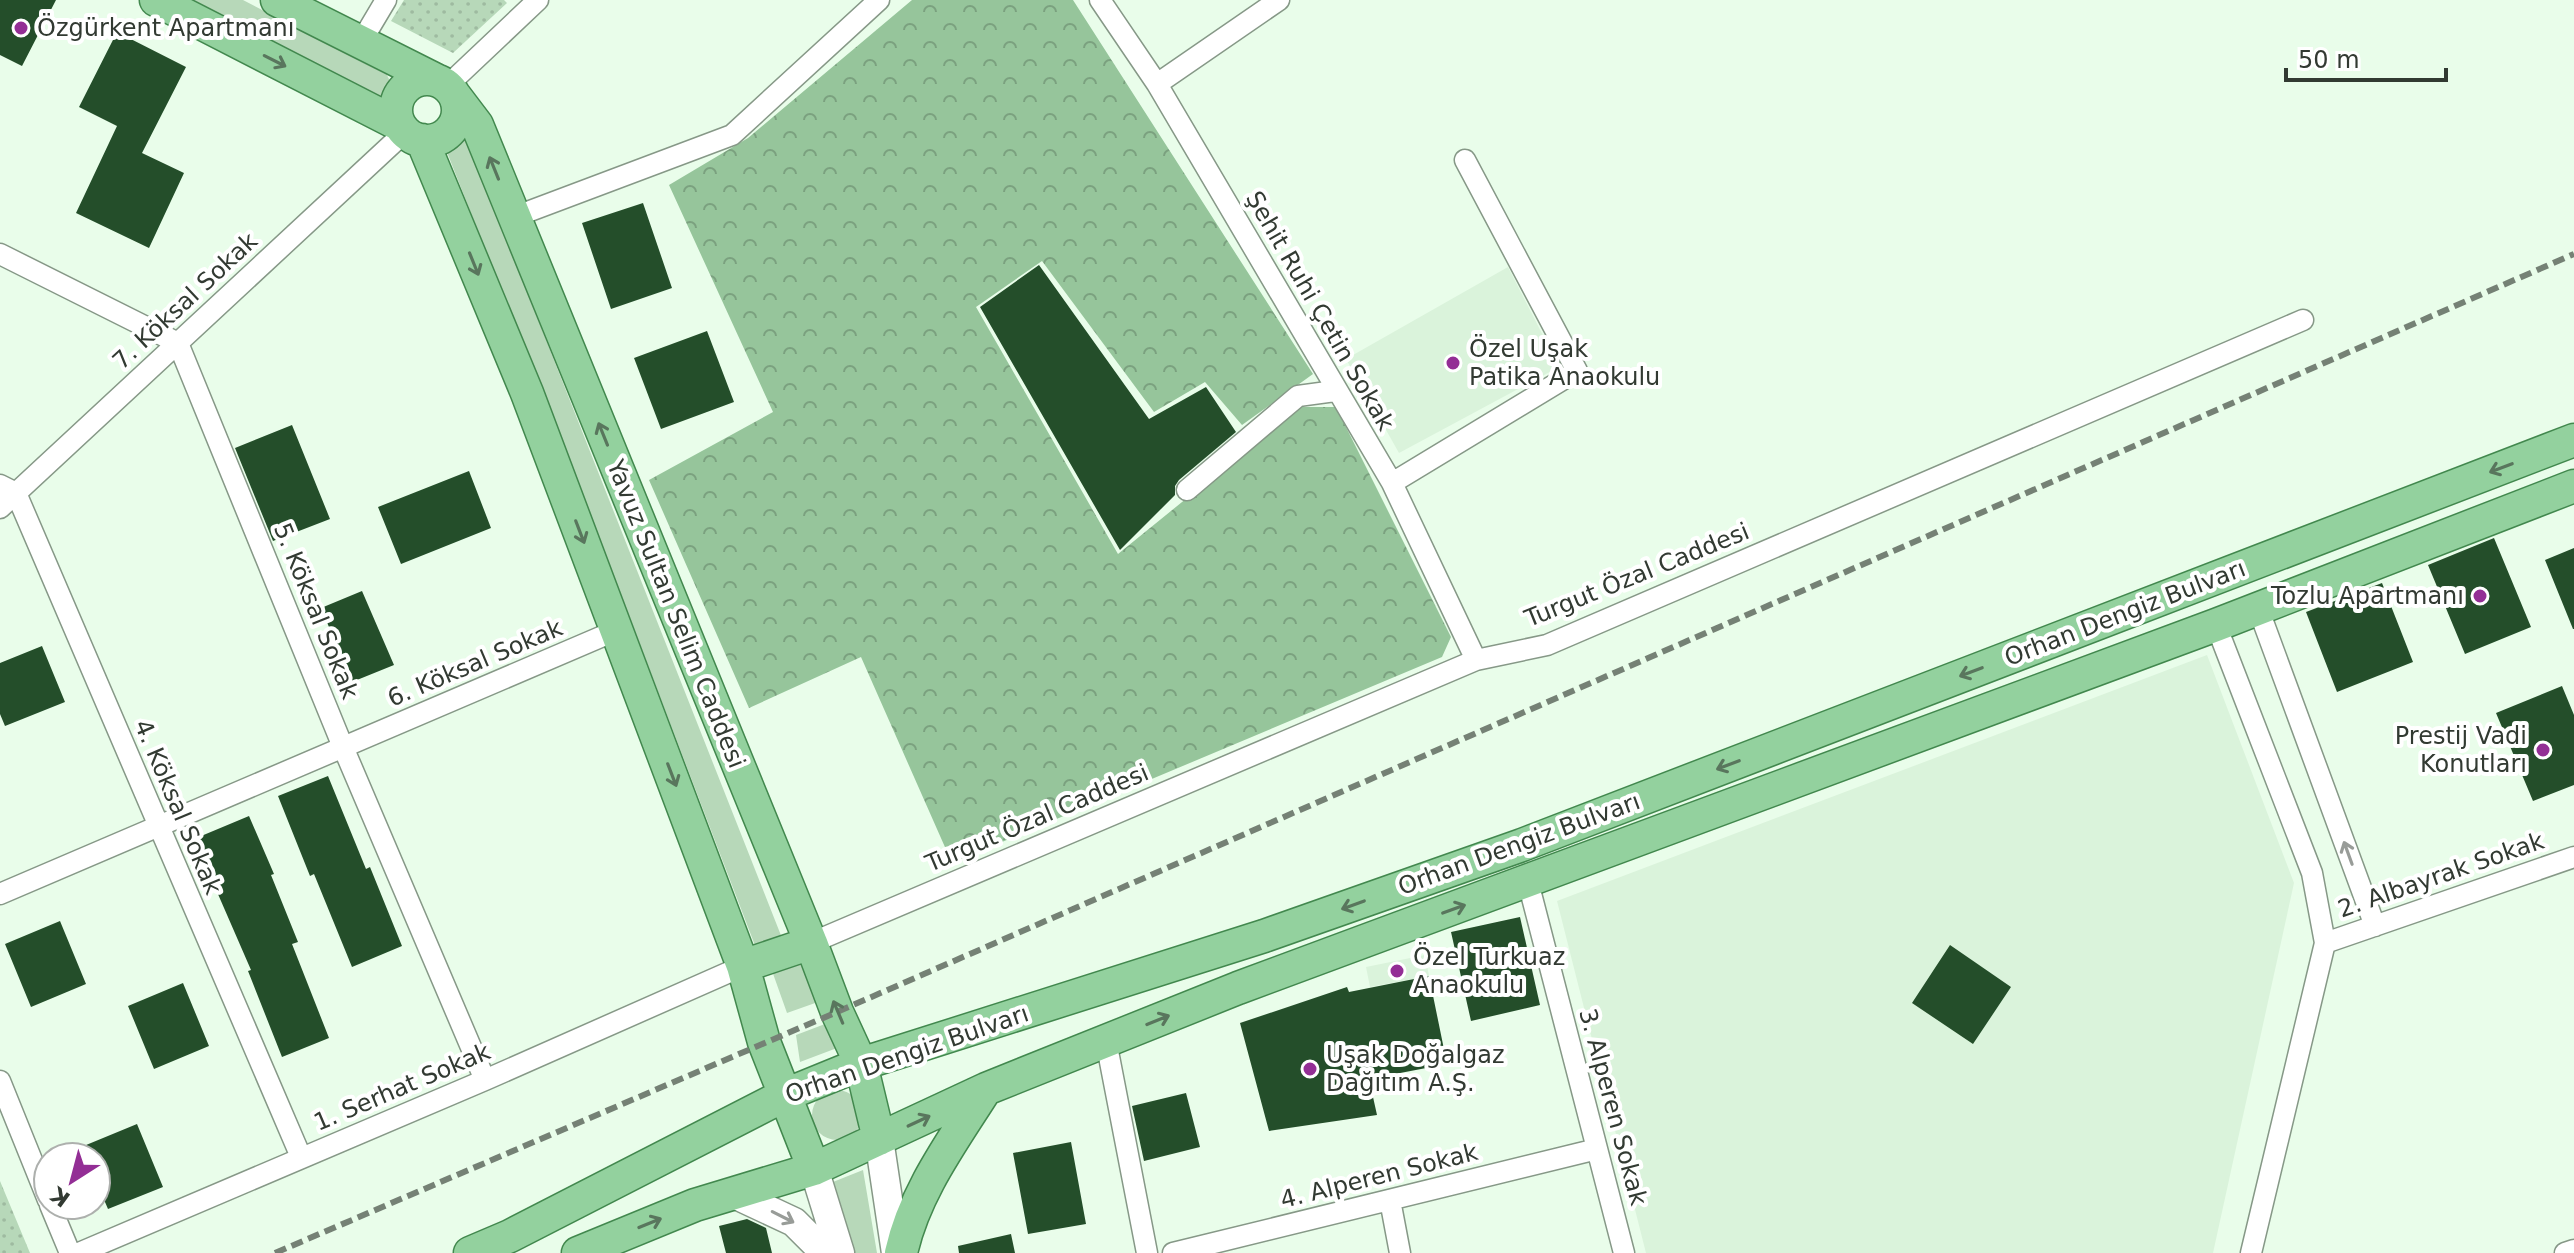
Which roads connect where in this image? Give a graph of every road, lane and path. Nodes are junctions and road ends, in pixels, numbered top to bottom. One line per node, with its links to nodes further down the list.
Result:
1 (156, 0): 11 (main road, one-way to 11)
2 (277, 0): 8 (main road, Yavuz Sultan Selim Caddesi)
3 (386, 0): 8 (street)
4 (879, 0): 13 (street)
5 (1100, 0): 9 (street, Şehit Ruhi Çetin Sokak)
6 (1279, 0): 9 (street)
7 (536, 1): 10 (street)
8 (361, 42): 10 (main road, Yavuz Sultan Selim Caddesi)
9 (1157, 84): 17 (street, Şehit Ruhi Çetin Sokak)
10 (446, 87): 11 (main road); 11 (main road); 13 (main road, Yavuz Sultan Selim Caddesi, one-way to 10)
11 (408, 132): 16 (street, 7. Köksal Sokak); 26 (main road, one-way to 26)
12 (1465, 160): 19 (street)
13 (514, 217): 34 (main road, Yavuz Sultan Selim Caddesi, one-way to 13)
14 (0, 254): 16 (street)
15 (2303, 320): 27 (street, Turgut Özal Caddesi)
16 (178, 343): 21 (street, 7. Köksal Sokak); 28 (street, 5. Köksal Sokak)
17 (1335, 391): 19 (street, Şehit Ruhi Çetin Sokak); 22 (street)
18 (2574, 440): 38 (main road, Orhan Dengiz Bulvarı, one-way to 38)
19 (1392, 483): 27 (street, Şehit Ruhi Çetin Sokak)
20 (2574, 486): 24 (main road, Orhan Dengiz Bulvarı)
21 (8, 489): 23 (street, 7. Köksal Sokak); 29 (street, 4. Köksal Sokak)
22 (1187, 490)
23 (0, 508)
24 (2258, 608): 25 (main road, Orhan Dengiz Bulvarı); 33 (street, one-way to 24)
25 (2216, 625): 31 (main road, Orhan Dengiz Bulvarı); 35 (street)
26 (617, 630): 28 (street, 6. Köksal Sokak); 36 (main road, one-way to 36)
27 (1476, 660): 34 (street, Turgut Özal Caddesi)
28 (343, 747): 29 (street, 6. Köksal Sokak); 39 (street, 5. Köksal Sokak)
29 (158, 827): 32 (street, 6. Köksal Sokak); 45 (street, 4. Köksal Sokak)
30 (2574, 857): 33 (street, 2. Albayrak Sokak)
31 (1528, 882): 37 (main road, Orhan Dengiz Bulvarı, one-way to 31); 44 (street, 3. Alperen Sokak)
32 (0, 894)
33 (2375, 926): 35 (street, 2. Albayrak Sokak)
34 (811, 943): 36 (main road); 38 (main road, Yavuz Sultan Selim Caddesi, one-way to 34)
35 (2325, 943): 64 (street)
36 (743, 966): 39 (street, 1. Serhat Sokak); 42 (main road)
37 (1106, 1041): 41 (main road, Orhan Dengiz Bulvarı); 60 (street)
38 (861, 1064): 42 (main road, Orhan Dengiz Bulvarı); 43 (main road, Yavuz Sultan Selim Caddesi)
39 (485, 1080): 45 (street, 1. Serhat Sokak)
40 (0, 1081): 46 (street)
41 (986, 1089): 43 (main road, Orhan Dengiz Bulvarı, one-way to 41); 59 (main road)
42 (785, 1095): 47 (main road); 55 (main road, Orhan Dengiz Bulvarı)
43 (879, 1139): 47 (main road, Orhan Dengiz Bulvarı); 59 (street)
44 (1597, 1149): 49 (street, 4. Alperen Sokak); 63 (street, 3. Alperen Sokak)
45 (301, 1157): 54 (street, 1. Serhat Sokak)
46 (32, 1160)
47 (814, 1169): 48 (main road, Orhan Dengiz Bulvarı); 58 (street)
48 (732, 1193): 51 (main road, Orhan Dengiz Bulvarı, one-way to 48); 57 (street, one-way to 57)
49 (1390, 1200): 61 (street, 4. Alperen Sokak); 62 (street)
50 (57, 1221): 53 (street)
51 (611, 1246): 56 (main road, Orhan Dengiz Bulvarı)
52 (2574, 1250): 65 (street)
53 (70, 1253)
54 (79, 1253)
55 (470, 1253)
56 (578, 1253)
57 (825, 1253)
58 (840, 1253)
59 (898, 1253)
60 (1147, 1253)
61 (1173, 1253)
62 (1400, 1253)
63 (1624, 1253)
64 (2251, 1253)
65 (2565, 1253)

